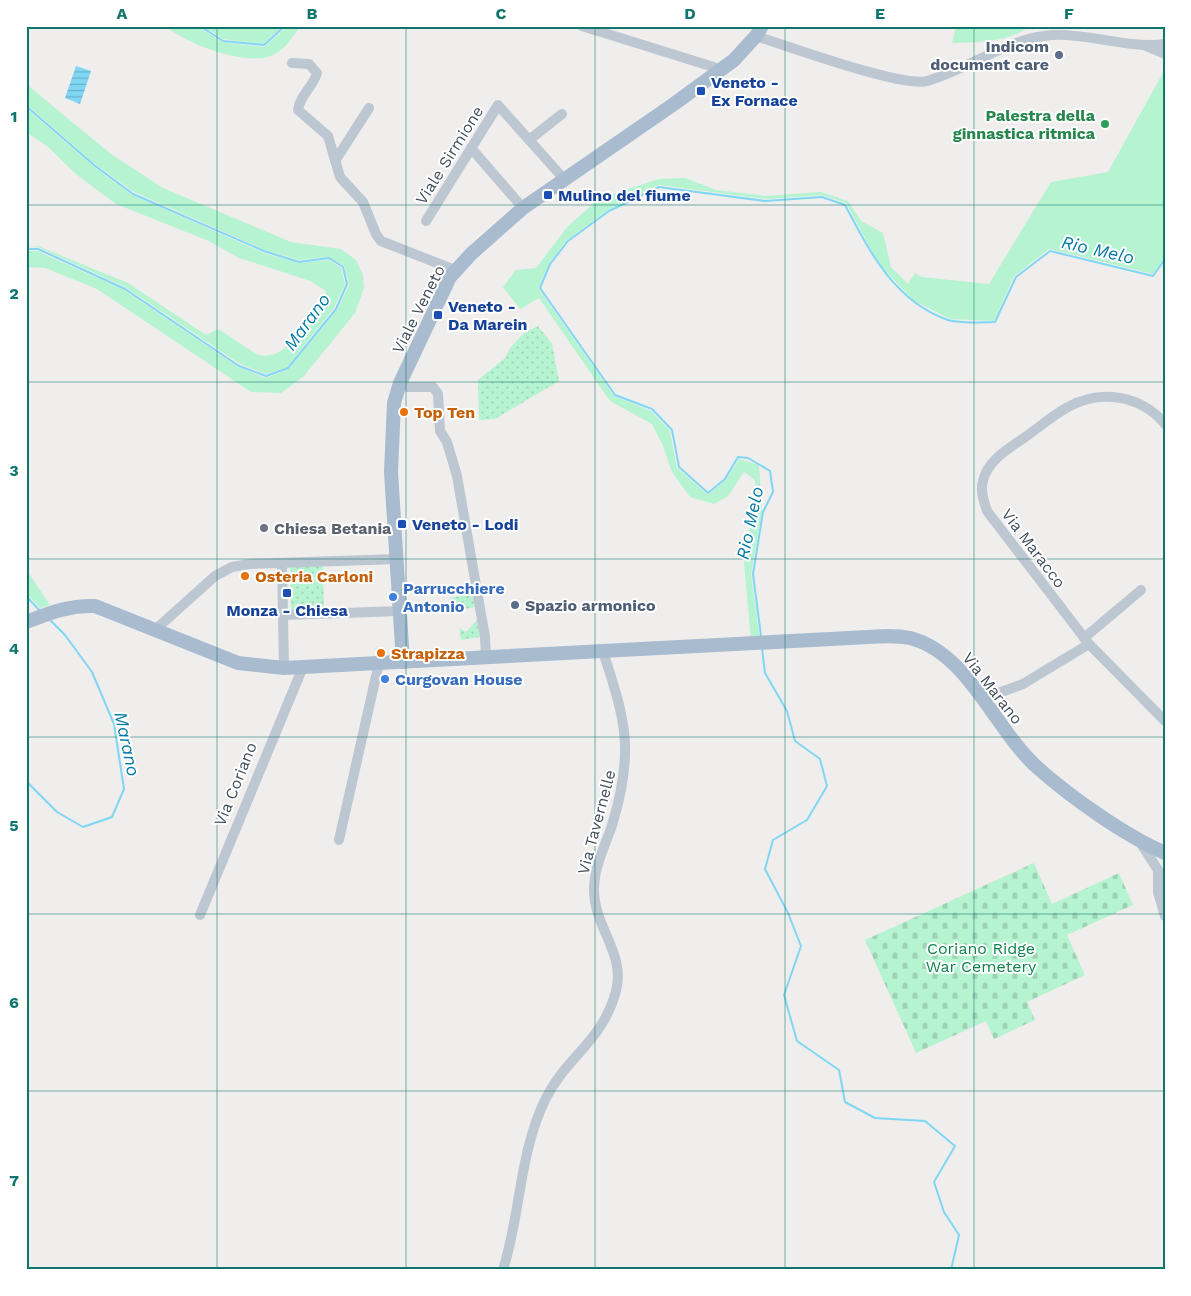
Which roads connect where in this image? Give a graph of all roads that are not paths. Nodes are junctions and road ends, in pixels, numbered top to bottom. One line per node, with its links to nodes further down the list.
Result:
1 (582, 26): 7 (street)
2 (759, 31): 4 (street); 7 (main road, Viale Veneto)
3 (1165, 44): 4 (street)
4 (1145, 45): 5 (street)
5 (1165, 54)
6 (292, 63): 12 (street)
7 (720, 70): 13 (main road, Viale Veneto)
8 (369, 108): 12 (street)
9 (562, 114): 10 (street)
10 (529, 140): 11 (street, Viale Sirmione); 13 (street)
11 (471, 148): 14 (street); 15 (street, Viale Sirmione)
12 (335, 161): 16 (street)
13 (564, 178): 14 (main road, Viale Veneto)
14 (523, 208): 16 (main road, Viale Veneto)
15 (426, 221)
16 (455, 270): 17 (main road, Viale Veneto)
17 (400, 383): 19 (main road, Viale Veneto); 28 (street)
18 (1165, 424): 26 (street, Via Maracco)
19 (398, 559): 20 (street); 22 (main road, Viale Veneto)
20 (282, 563): 23 (street); 25 (street)
21 (1141, 590): 26 (street)
22 (401, 611): 23 (street); 29 (main road, Viale Veneto)
23 (283, 615): 32 (street)
24 (26, 622): 25 (main road, Via Marano)
25 (155, 630): 32 (main road, Via Marano)
26 (1086, 641): 33 (street); 34 (street, Via Maracco)
27 (603, 652): 28 (main road, Via Marano); 33 (main road, Via Marano); 44 (street, Via Tavernelle)
28 (486, 658): 29 (main road, Via Marano)
29 (403, 662): 30 (main road, Via Marano)
30 (379, 664): 31 (main road, Via Marano); 35 (street)
31 (303, 667): 32 (main road, Via Marano); 42 (street, Via Coriano)
32 (284, 668)
33 (982, 699): 36 (main road, Via Marano)
34 (1165, 721)
35 (339, 840)
36 (1140, 842): 37 (main road, Via Marano); 39 (street)
37 (1165, 853)
38 (1165, 860): 39 (street)
39 (1159, 875): 41 (street)
40 (1165, 886): 41 (street)
41 (1161, 904): 43 (street)
42 (200, 915)
43 (1165, 916)
44 (504, 1270)

